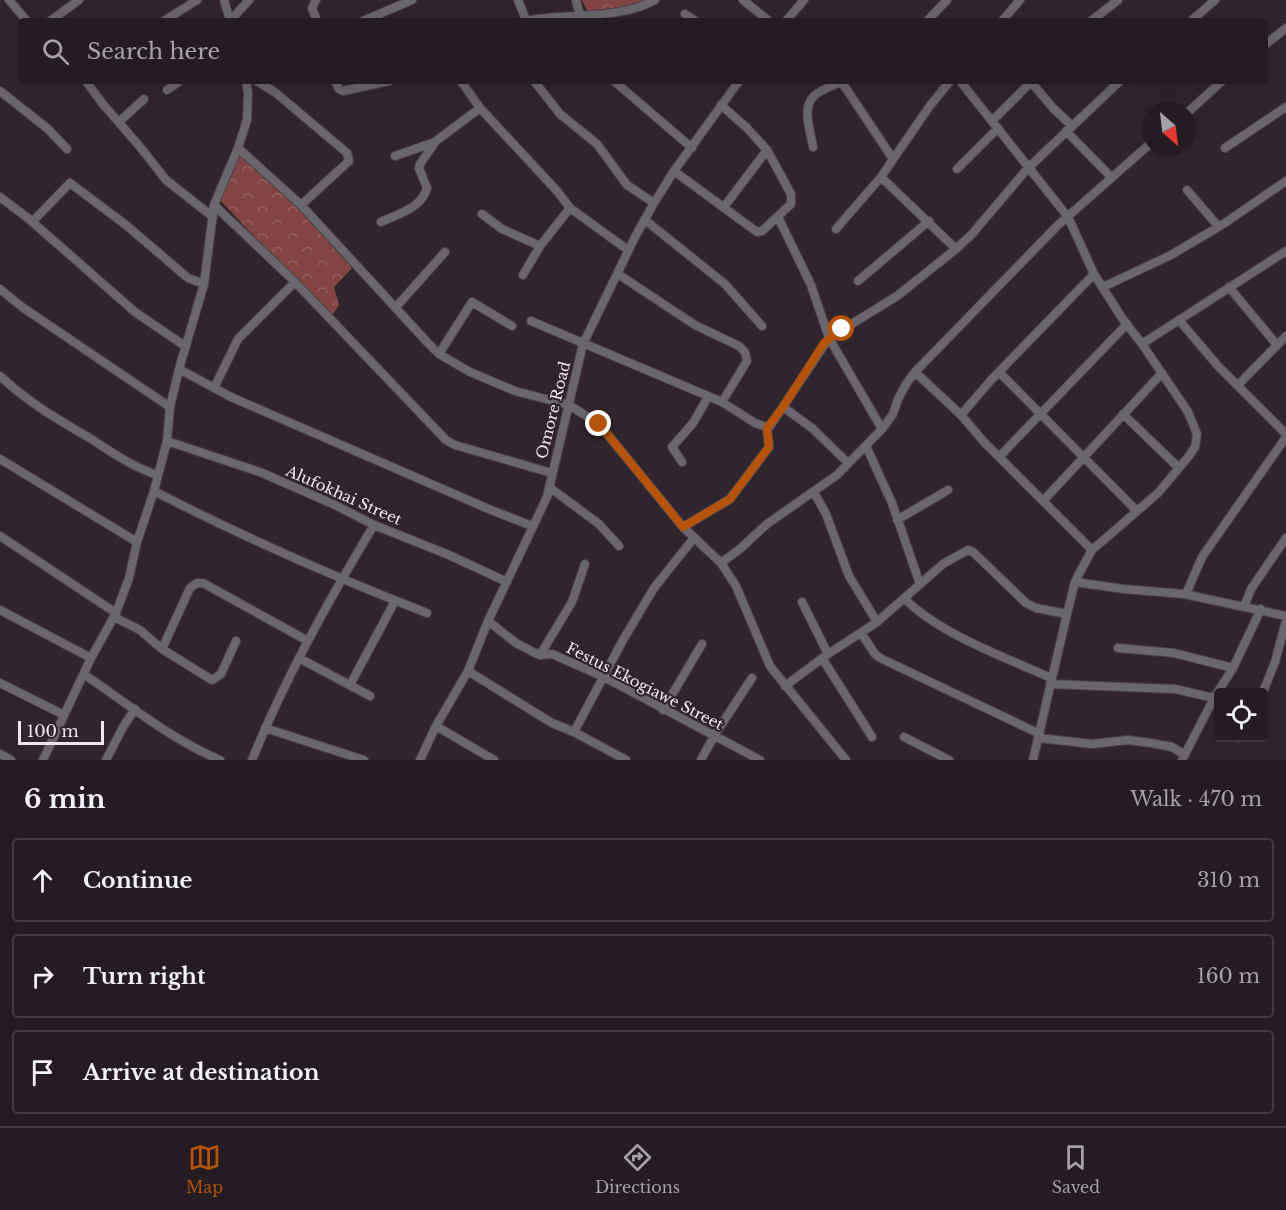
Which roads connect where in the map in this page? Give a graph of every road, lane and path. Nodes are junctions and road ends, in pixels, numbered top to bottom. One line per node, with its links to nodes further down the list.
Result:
1 (9, 0): 20 (street)
2 (79, 0): 21 (street)
3 (197, 0): 22 (street)
4 (224, 0): 23 (street)
5 (249, 0): 24 (street)
6 (316, 0): 25 (street)
7 (412, 0): 26 (street)
8 (518, 0): 27 (street)
9 (576, 0): 19 (street)
10 (655, 0): 17 (street)
11 (743, 0): 30 (street)
12 (947, 0): 32 (street)
13 (1020, 0): 33 (street)
14 (1118, 0): 34 (street)
15 (1215, 0): 35 (street)
16 (803, 1): 31 (street)
17 (637, 4): 19 (street)
18 (685, 14): 29 (street)
19 (580, 16): 28 (street)
20 (24, 18)
21 (54, 18)
22 (169, 18)
23 (229, 18)
24 (233, 18)
25 (316, 18)
26 (370, 18)
27 (525, 18)
28 (570, 18)
29 (691, 18)
30 (765, 18)
31 (791, 18)
32 (930, 18)
33 (1005, 18)
34 (1094, 18)
35 (1194, 18)
36 (1286, 28): 37 (street)
37 (1268, 43)
38 (89, 84): 64 (street)
39 (176, 84): 56 (street)
40 (246, 84): 69 (street)
41 (261, 84): 87 (street)
42 (336, 84): 43 (street)
43 (376, 84)
44 (463, 84): 62 (street)
45 (536, 84): 85 (street)
46 (617, 84): 70 (street)
47 (737, 84): 60 (street, Omore Road)
48 (836, 84): 68 (street)
49 (844, 84): 76 (street)
50 (948, 84): 76 (street)
51 (962, 84): 63 (street)
52 (1029, 84): 63 (street)
53 (1034, 84): 66 (street)
54 (1117, 84): 66 (street)
55 (1219, 84): 59 (street)
56 (167, 90)
57 (0, 91): 72 (street)
58 (144, 99): 64 (street)
59 (1196, 104)
60 (721, 105): 70 (street, Omore Road); 73 (street)
61 (1286, 106): 71 (street)
62 (480, 108): 67 (street); 88 (street)
63 (992, 121): 65 (street)
64 (119, 122): 91 (street)
65 (998, 128): 77 (street); 78 (street)
66 (1069, 128): 77 (street); 81 (street)
67 (436, 141): 75 (street); 97 (street)
68 (813, 147)
69 (238, 148): 86 (street); 87 (street)
70 (692, 148): 79 (street, Omore Road)
71 (1225, 148)
72 (67, 149)
73 (767, 150): 89 (street); 92 (street)
74 (1142, 151): 81 (street)
75 (395, 156)
76 (893, 159): 80 (street)
77 (1028, 168): 93 (street); 101 (street)
78 (957, 169)
79 (674, 171): 85 (street, Omore Road); 89 (street)
80 (881, 177): 95 (street); 99 (street)
81 (1111, 177): 93 (street)
82 (1286, 181): 98 (street)
83 (1187, 190): 98 (street)
84 (0, 197): 96 (street)
85 (654, 203): 94 (street, Omore Road)
86 (214, 205): 91 (street); 109 (street)
87 (301, 205): 114 (street)
88 (570, 207): 100 (street); 102 (street)
89 (723, 207): 92 (street)
90 (482, 214): 100 (street)
91 (213, 217): 110 (street)
92 (778, 217): 121 (street)
93 (1068, 217): 106 (street); 128 (street)
94 (645, 220): 102 (street, Omore Road); 119 (street)
95 (929, 221): 101 (street); 108 (street)
96 (32, 222): 110 (street); 125 (street)
97 (381, 222)
98 (1218, 226): 111 (street)
99 (836, 229)
100 (540, 246): 107 (street)
101 (956, 249): 121 (street)
102 (628, 250): 105 (street, Omore Road)
103 (1286, 250): 112 (street)
104 (444, 252): 114 (street)
105 (618, 274): 122 (street, Omore Road); 135 (street)
106 (1094, 274): 111 (street); 129 (street)
107 (523, 275)
108 (858, 281)
109 (295, 282): 133 (street); 153 (street)
110 (204, 284): 125 (street)
111 (1103, 287): 117 (street)
112 (1228, 287): 115 (street); 124 (street)
113 (0, 289): 137 (street)
114 (396, 307): 126 (street)
115 (1179, 320): 123 (street); 132 (street)
116 (531, 321): 122 (street)
117 (1127, 324): 123 (street); 139 (street)
118 (512, 326): 126 (street)
119 (762, 326)
120 (1286, 336): 124 (street)
121 (829, 338): 138 (street); 143 (street)
122 (583, 344): 134 (street); 136 (street, Omore Road)
123 (1142, 344): 130 (street)
124 (1277, 345): 132 (street)
125 (185, 346): 127 (street)
126 (440, 354): 136 (street)
127 (178, 369): 133 (street); 137 (street)
128 (915, 372): 141 (street); 143 (street)
129 (999, 372): 139 (street); 141 (street)
130 (1162, 373): 140 (street); 152 (street)
131 (0, 376): 154 (street)
132 (1238, 385): 144 (street)
133 (214, 388): 163 (street)
134 (708, 397): 135 (street); 150 (street)
135 (722, 402): 142 (street)
136 (569, 405): 153 (street, Omore Road); 164 (street)
137 (170, 407): 145 (street)
138 (783, 407): 142 (street); 151 (street)
139 (1042, 414): 147 (street); 148 (street)
140 (1123, 414): 147 (street); 152 (street)
141 (961, 415): 148 (street)
142 (767, 428): 164 (street)
143 (882, 429): 146 (street)
144 (1285, 432): 177 (street)
145 (167, 441): 154 (street); 162 (street, Alufokhai Street)
146 (866, 446): 151 (street); 161 (street)
147 (1084, 457): 159 (street); 160 (street)
148 (999, 458): 159 (street)
149 (0, 459): 168 (street)
150 (682, 462)
151 (848, 463): 158 (street)
152 (1179, 468): 160 (street)
153 (552, 473): 155 (street, Omore Road)
154 (157, 475): 157 (street)
155 (549, 487): 163 (street, Omore Road); 169 (street)
156 (948, 489): 161 (street)
157 (154, 491): 168 (street); 173 (street)
158 (813, 492): 171 (street); 189 (street)
159 (1043, 501): 170 (street)
160 (1137, 511): 170 (street)
161 (897, 520): 176 (street)
162 (374, 525): 173 (street); 174 (street, Alufokhai Street)
163 (532, 526): 174 (street, Omore Road)
164 (683, 527): 167 (street)
165 (0, 536): 185 (street)
166 (1286, 538): 181 (street)
167 (693, 539): 171 (street); 203 (street)
168 (137, 542): 185 (street)
169 (619, 546)
170 (1092, 550): 175 (street)
171 (720, 563): 208 (street)
172 (585, 564): 196 (street)
173 (341, 580): 179 (street); 192 (street)
174 (507, 582): 188 (street, Omore Road)
175 (1075, 582): 177 (street); 186 (street)
176 (920, 584): 178 (street); 186 (street)
177 (1186, 594): 181 (street)
178 (904, 598): 189 (street); 205 (street)
179 (395, 601): 184 (street); 207 (street)
180 (802, 602): 197 (street)
181 (1244, 607): 182 (street)
182 (1260, 609): 187 (street); 200 (street)
183 (0, 610): 198 (street)
184 (427, 613)
185 (115, 615): 195 (street); 198 (street)
186 (1066, 615): 205 (street)
187 (1286, 619): 210 (street)
188 (488, 621): 196 (street, Festus Ekogiawe Street); 201 (street, Omore Road)
189 (877, 622): 190 (street)
190 (861, 633): 197 (street); 221 (street)
191 (236, 641): 195 (street)
192 (308, 641): 195 (street); 199 (street)
193 (702, 644): 214 (street)
194 (1118, 648): 200 (street)
195 (162, 649)
196 (540, 655): 203 (street, Festus Ekogiawe Street)
197 (825, 656): 208 (street); 222 (street)
198 (91, 658): 202 (street)
199 (299, 658): 207 (street); 217 (street)
200 (1233, 668): 209 (street)
201 (468, 671): 216 (street, Omore Road); 218 (street)
202 (85, 675): 213 (street); 215 (street)
203 (604, 677): 214 (street, Festus Ekogiawe Street); 218 (street)
204 (752, 678): 219 (street)
205 (1050, 681): 212 (street); 221 (street)
206 (0, 683): 215 (street)
207 (350, 685): 211 (street)
208 (785, 686): 236 (street)
209 (1220, 688)
210 (1265, 688)
211 (370, 696)
212 (1214, 698): 224 (street)
213 (135, 709): 228 (street); 229 (street)
214 (663, 710): 219 (street, Festus Ekogiawe Street)
215 (64, 715): 227 (street)
216 (436, 726): 231 (street, Omore Road); 232 (street)
217 (265, 728): 225 (street); 230 (street)
218 (574, 732): 233 (street)
219 (714, 736): 234 (street); 235 (street, Festus Ekogiawe Street)
220 (904, 736): 237 (street)
221 (1040, 736): 224 (street); 238 (street)
222 (872, 737)
223 (0, 754): 226 (street)
224 (1183, 758)
225 (359, 759)
226 (12, 760)
227 (43, 760)
228 (106, 760)
229 (220, 760)
230 (252, 760)
231 (420, 760)
232 (494, 760)
233 (626, 760)
234 (701, 760)
235 (760, 760)
236 (846, 760)
237 (949, 760)
238 (1033, 760)

